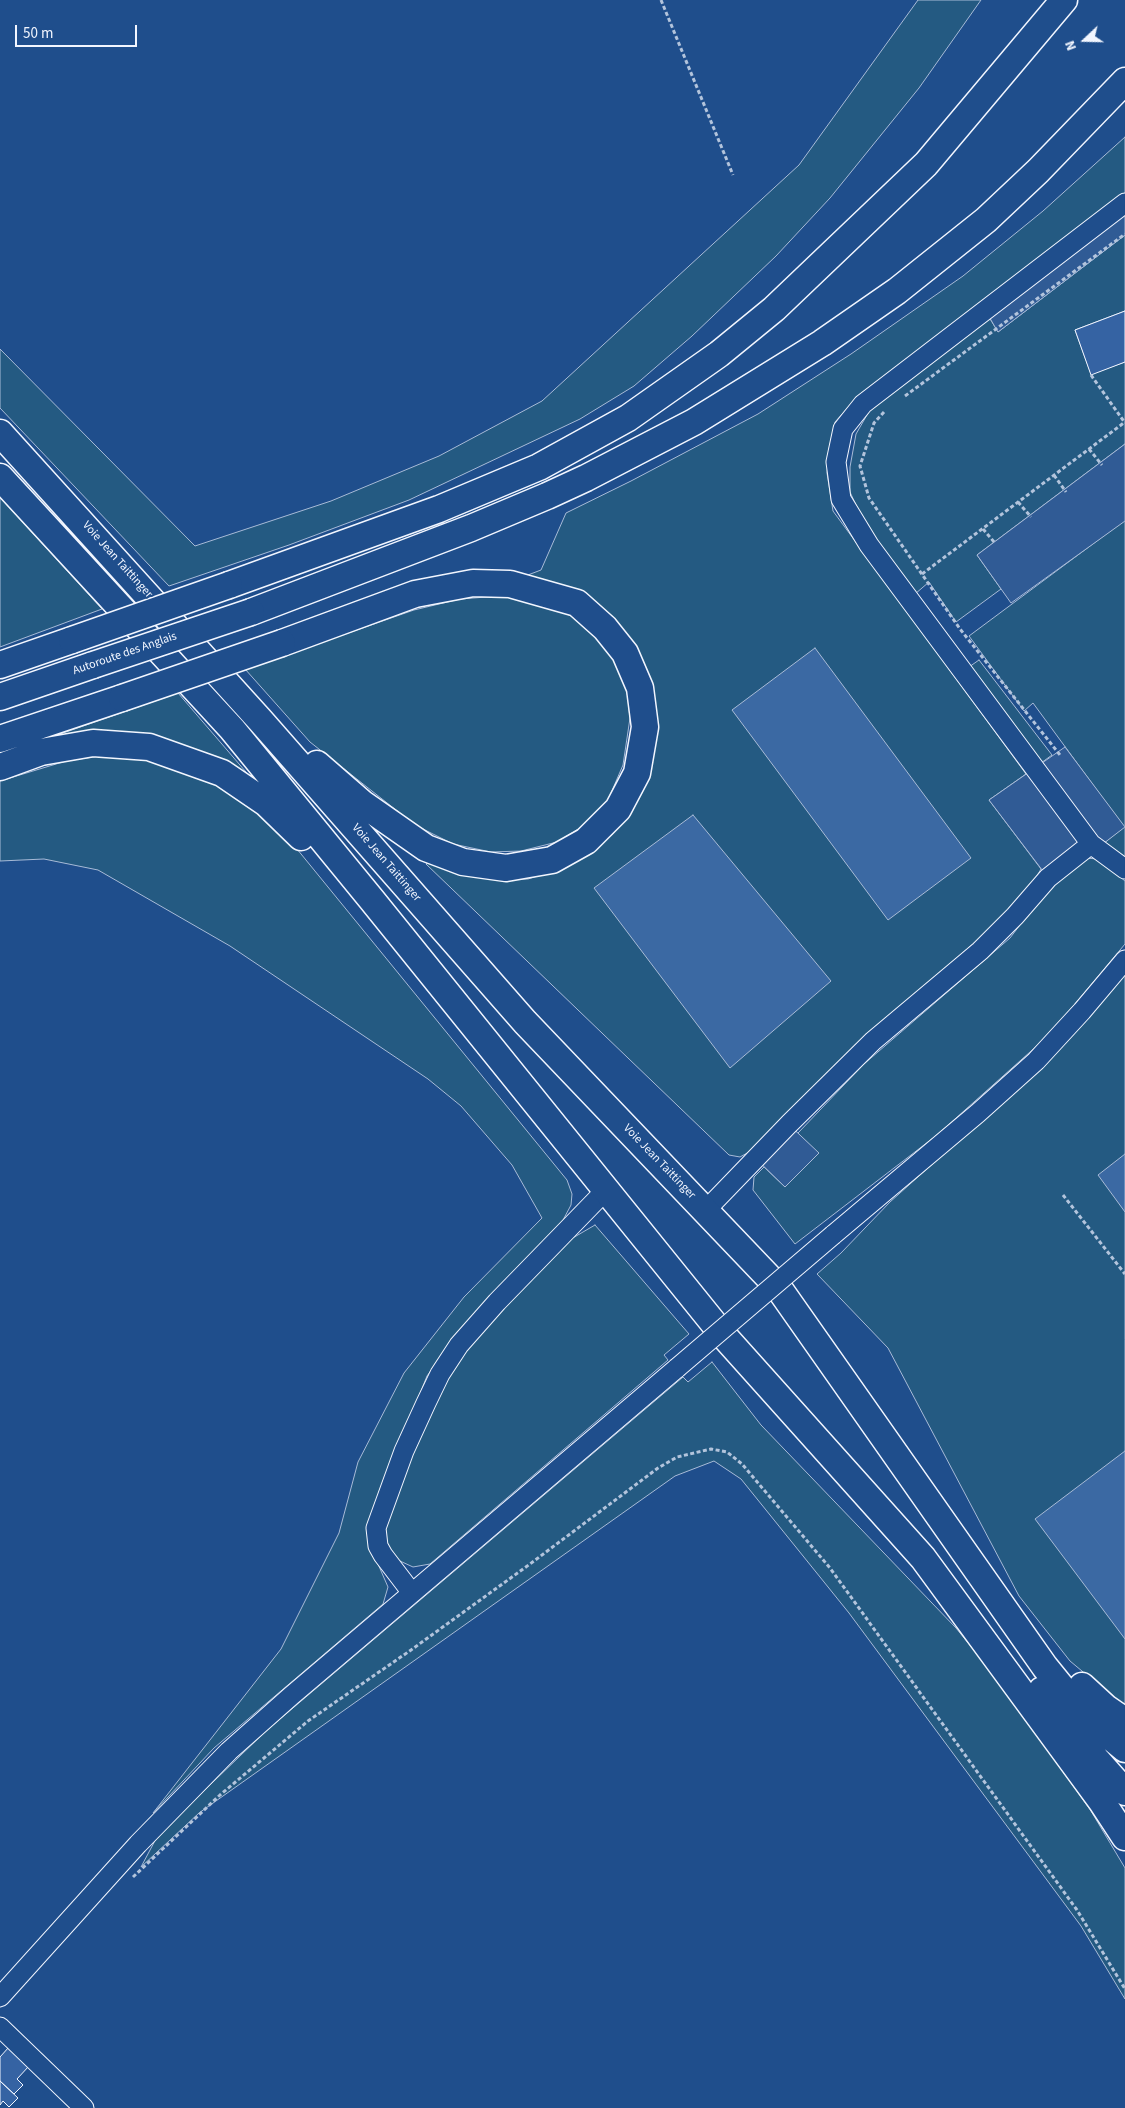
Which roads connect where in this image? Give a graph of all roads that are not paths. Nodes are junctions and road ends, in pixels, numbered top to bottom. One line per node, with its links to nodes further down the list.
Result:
1 (1064, 0): 6 (highway, bridge)
2 (1125, 81): 7 (highway, Autoroute des Anglais, bridge)
3 (1125, 203): 11 (street)
4 (0, 433): 8 (highway, Voie Jean Taittinger)
5 (0, 477): 13 (highway)
6 (0, 666)
7 (0, 697)
8 (260, 720): 9 (highway, bridge); 16 (highway, Voie Jean Taittinger)
9 (0, 739)
10 (0, 767): 13 (highway)
11 (1091, 844): 12 (street); 16 (street)
12 (1125, 869)
13 (372, 900): 15 (highway)
14 (1125, 960): 18 (street, bridge)
15 (606, 1190): 17 (highway); 18 (street)
16 (706, 1210): 19 (highway, Voie Jean Taittinger)
17 (923, 1558): 22 (highway); 23 (highway)
18 (412, 1593): 24 (street)
19 (999, 1601): 20 (highway); 21 (highway)
20 (1125, 1721)
21 (1125, 1749)
22 (1125, 1792)
23 (1125, 1837)
24 (0, 1997)
25 (0, 2027): 26 (street)
26 (84, 2108)

